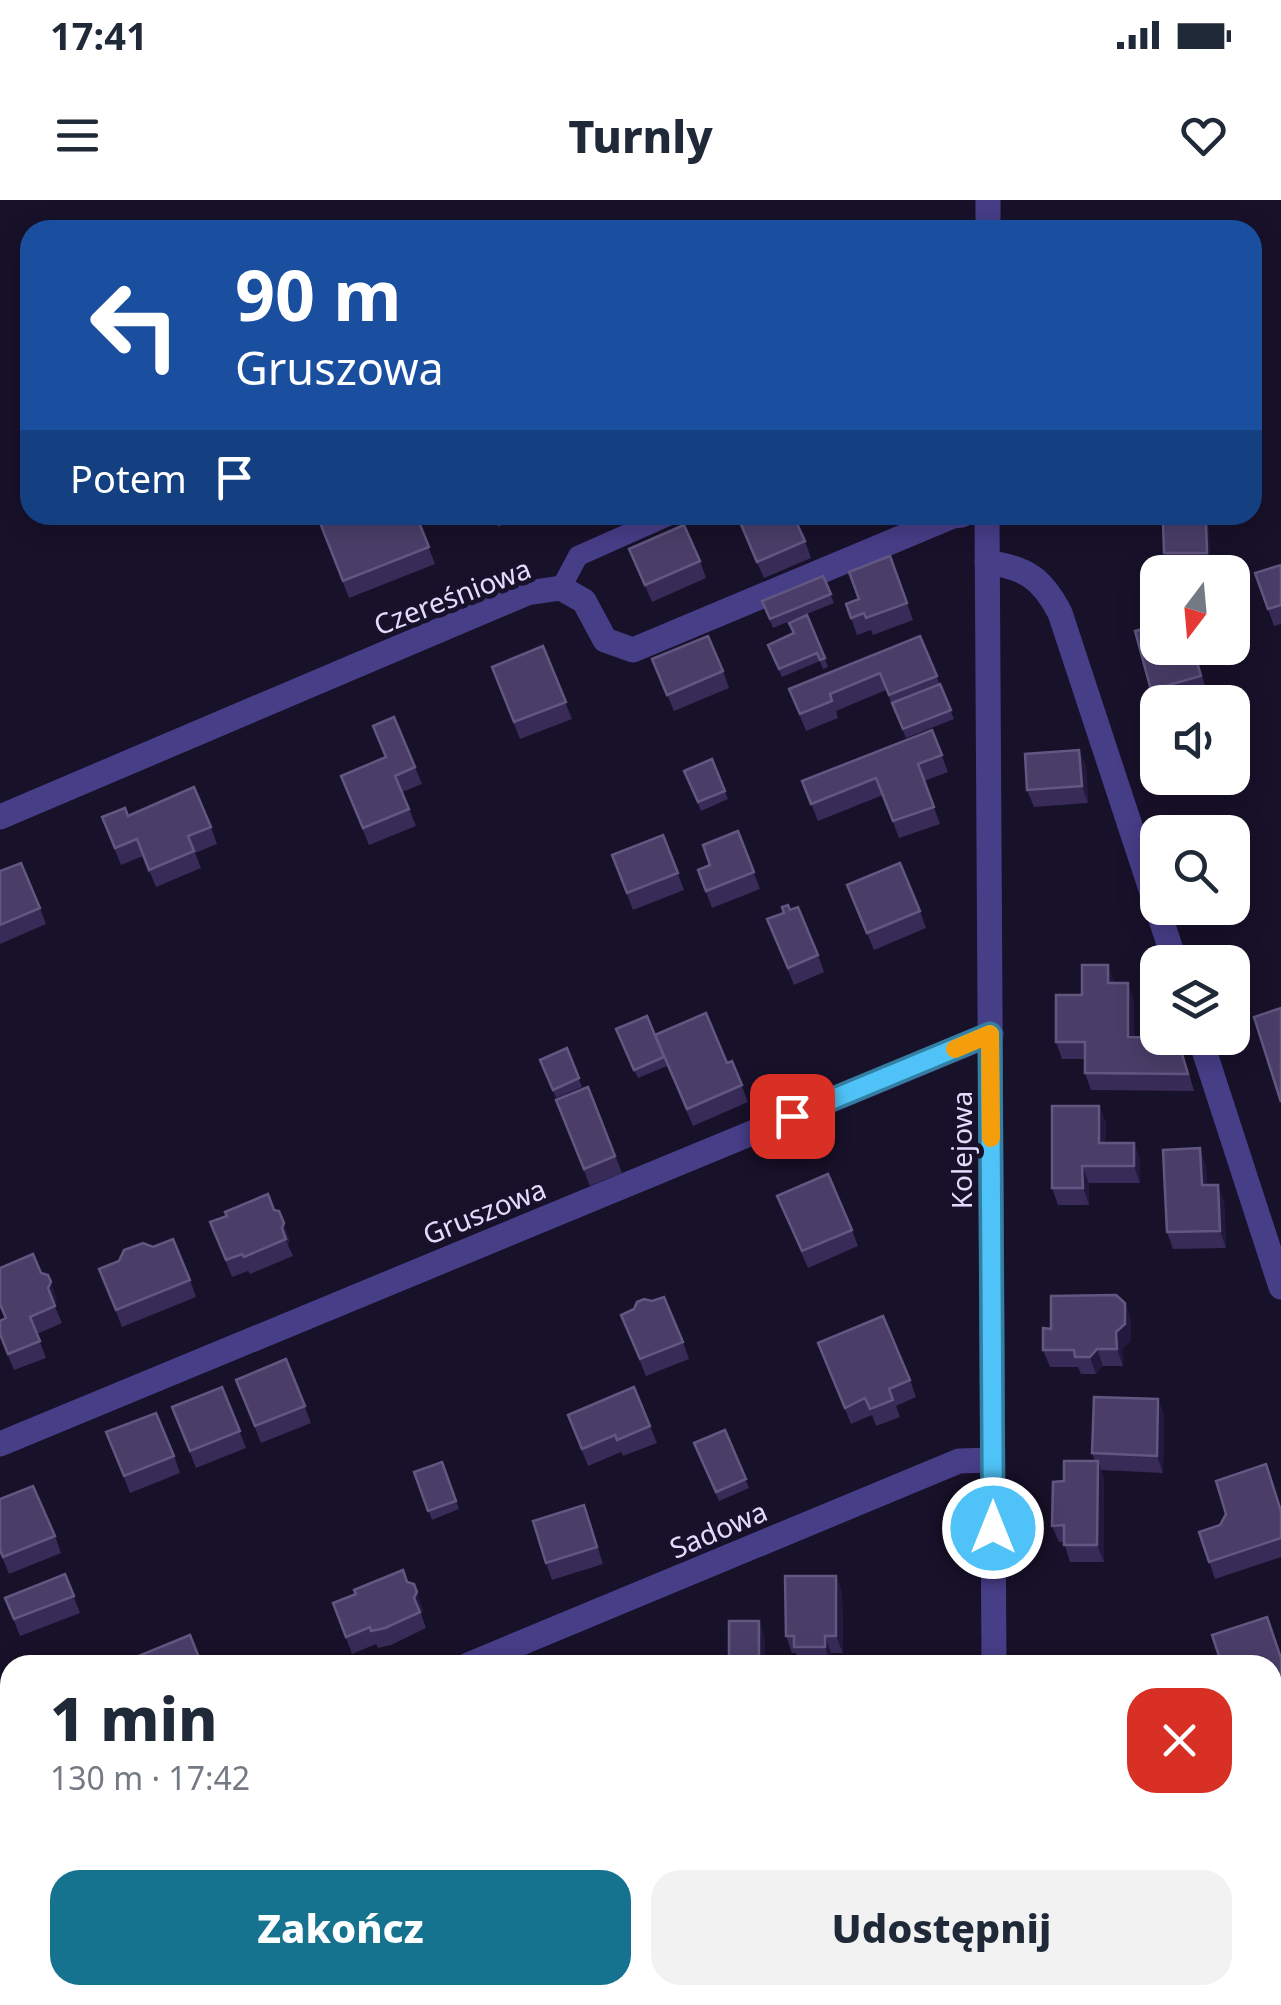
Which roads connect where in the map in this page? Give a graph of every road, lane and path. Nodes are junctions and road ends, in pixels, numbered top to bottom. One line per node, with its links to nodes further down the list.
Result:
1 (648, 525): 5 (lane)
2 (932, 525): 5 (street, Czereśniowa)
3 (987, 525): 4 (street, Kolejowa)
4 (987, 562): 7 (street); 8 (street, Kolejowa)
5 (562, 588): 6 (street, Czereśniowa)
6 (0, 816)
7 (1169, 945)
8 (990, 1034): 11 (street, Gruszowa); 12 (street, Kolejowa)
9 (1206, 1055): 10 (street)
10 (1281, 1287)
11 (0, 1444)
12 (992, 1460): 13 (street, Sadowa); 14 (street, Kolejowa)
13 (492, 1655)
14 (994, 1655)

